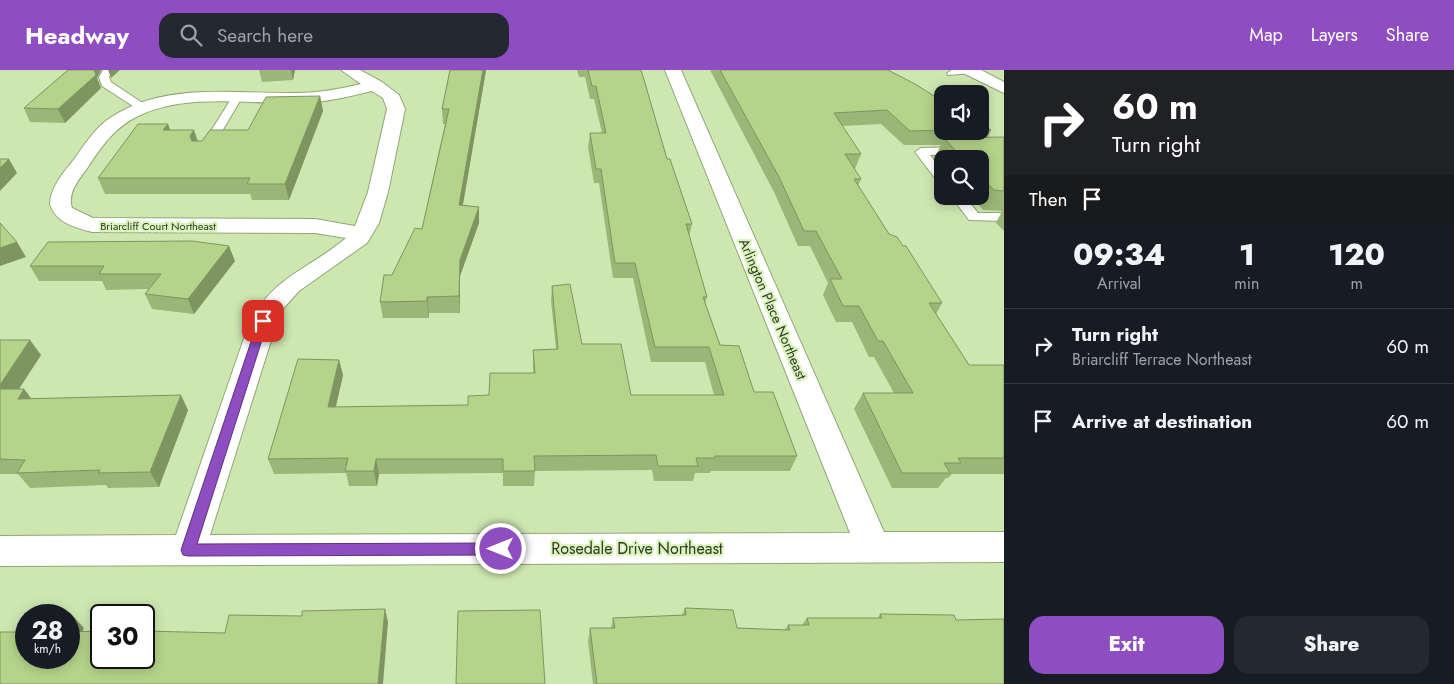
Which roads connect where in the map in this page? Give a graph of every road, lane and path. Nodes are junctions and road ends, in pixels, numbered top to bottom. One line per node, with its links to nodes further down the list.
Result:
1 (108, 70): 9 (lane)
2 (349, 70): 6 (street)
3 (673, 70): 20 (street, Arlington Place Northeast)
4 (970, 70): 5 (lane); 7 (street)
5 (952, 73)
6 (376, 85): 8 (street, Briarcliff Court Northeast); 19 (street)
7 (1004, 88)
8 (236, 98): 9 (street, Briarcliff Court Northeast); 12 (lane)
9 (143, 108): 19 (street, Briarcliff Court Northeast)
10 (989, 150): 11 (lane)
11 (1004, 150)
12 (203, 152)
13 (934, 152): 14 (lane)
14 (934, 169)
15 (964, 205): 16 (lane)
16 (1004, 217)
17 (1004, 229): 18 (lane)
18 (984, 230)
19 (361, 234): 22 (street)
20 (873, 547): 21 (street, Rosedale Drive Northeast); 22 (street, Rosedale Drive Northeast)
21 (1004, 547)
22 (188, 550): 23 (street, Rosedale Drive Northeast)
23 (0, 551)

